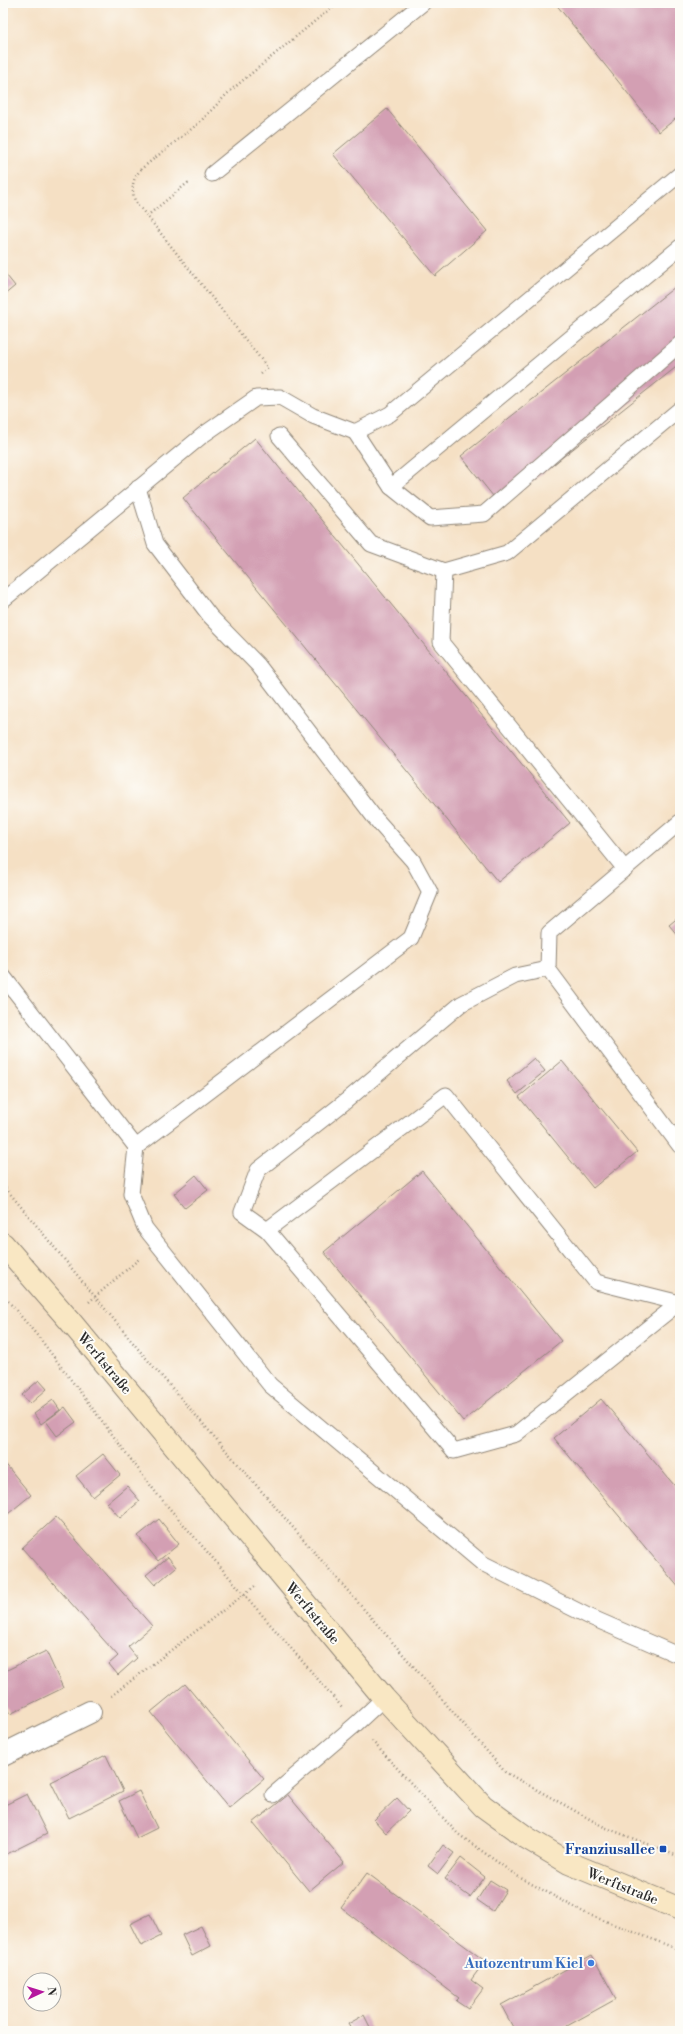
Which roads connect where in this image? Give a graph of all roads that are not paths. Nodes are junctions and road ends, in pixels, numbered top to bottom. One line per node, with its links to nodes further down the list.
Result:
1 (423, 3): 2 (lane)
2 (212, 174)
3 (680, 174): 7 (lane)
4 (680, 247): 9 (lane)
5 (680, 344): 9 (lane)
6 (680, 409): 11 (lane)
7 (355, 432): 9 (lane); 10 (lane)
8 (279, 436): 11 (lane)
9 (391, 487)
10 (138, 488): 12 (lane); 18 (lane)
11 (444, 571): 14 (lane)
12 (3, 600)
13 (680, 822): 14 (lane)
14 (624, 868): 15 (lane)
15 (548, 970): 17 (lane); 19 (lane)
16 (3, 976): 18 (lane)
17 (680, 1146)
18 (136, 1147): 22 (lane)
19 (267, 1230): 21 (lane); 21 (lane)
20 (3, 1244): 23 (main road, Werftstraße)
21 (680, 1303)
22 (680, 1656)
23 (384, 1698): 26 (lane); 27 (main road, Werftstraße)
24 (90, 1712): 25 (street)
25 (3, 1755)
26 (272, 1795)
27 (680, 1909)

